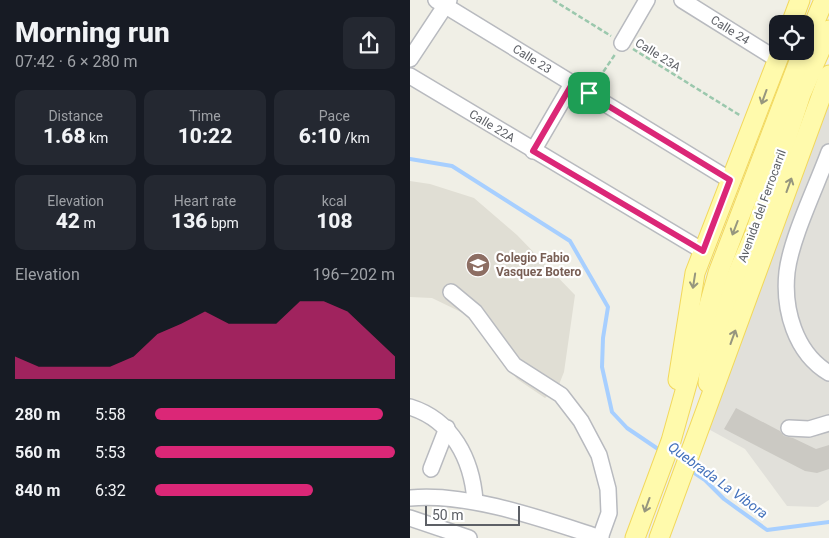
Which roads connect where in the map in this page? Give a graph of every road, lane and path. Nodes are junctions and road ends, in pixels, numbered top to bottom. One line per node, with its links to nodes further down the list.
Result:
1 (553, 0): 10 (path, Calle 23A)
2 (647, 0): 10 (street)
3 (682, 0): 11 (street, Calle 24)
4 (800, 0): 7 (main road)
5 (824, 0): 8 (main road)
6 (444, 2): 12 (street); 17 (street, Calle 23)
7 (794, 15)
8 (814, 24)
9 (829, 30): 24 (main road, Avenida del Ferrocarril)
10 (622, 43): 18 (path); 19 (path, Calle 23A)
11 (769, 50)
12 (410, 59)
13 (778, 60): 19 (main road, one-way to 19)
14 (800, 60): 24 (main road, Avenida del Ferrocarril, one-way to 24)
15 (829, 75): 29 (main road, one-way to 15)
16 (410, 76): 20 (street, Calle 22A)
17 (572, 84): 18 (street, Calle 23); 20 (street)
18 (589, 93): 22 (street, Calle 23)
19 (754, 124): 22 (main road)
20 (533, 151): 23 (street, Calle 22A)
21 (829, 152): 26 (street)
22 (730, 180): 23 (main road)
23 (703, 251): 28 (main road, one-way to 28)
24 (726, 278): 28 (main road, Avenida del Ferrocarril); 29 (main road, Avenida del Ferrocarril)
25 (451, 292): 38 (street)
26 (829, 373)
27 (410, 407): 31 (street)
28 (680, 410): 39 (main road, Avenida del Ferrocarril, one-way to 39)
29 (704, 416): 40 (main road)
30 (829, 423): 32 (street)
31 (447, 428): 33 (street); 35 (street)
32 (789, 428)
33 (431, 469)
34 (410, 498): 35 (street)
35 (475, 501): 38 (street)
36 (410, 518): 37 (street)
37 (469, 538)
38 (601, 538)
39 (635, 538)
40 (658, 538)

